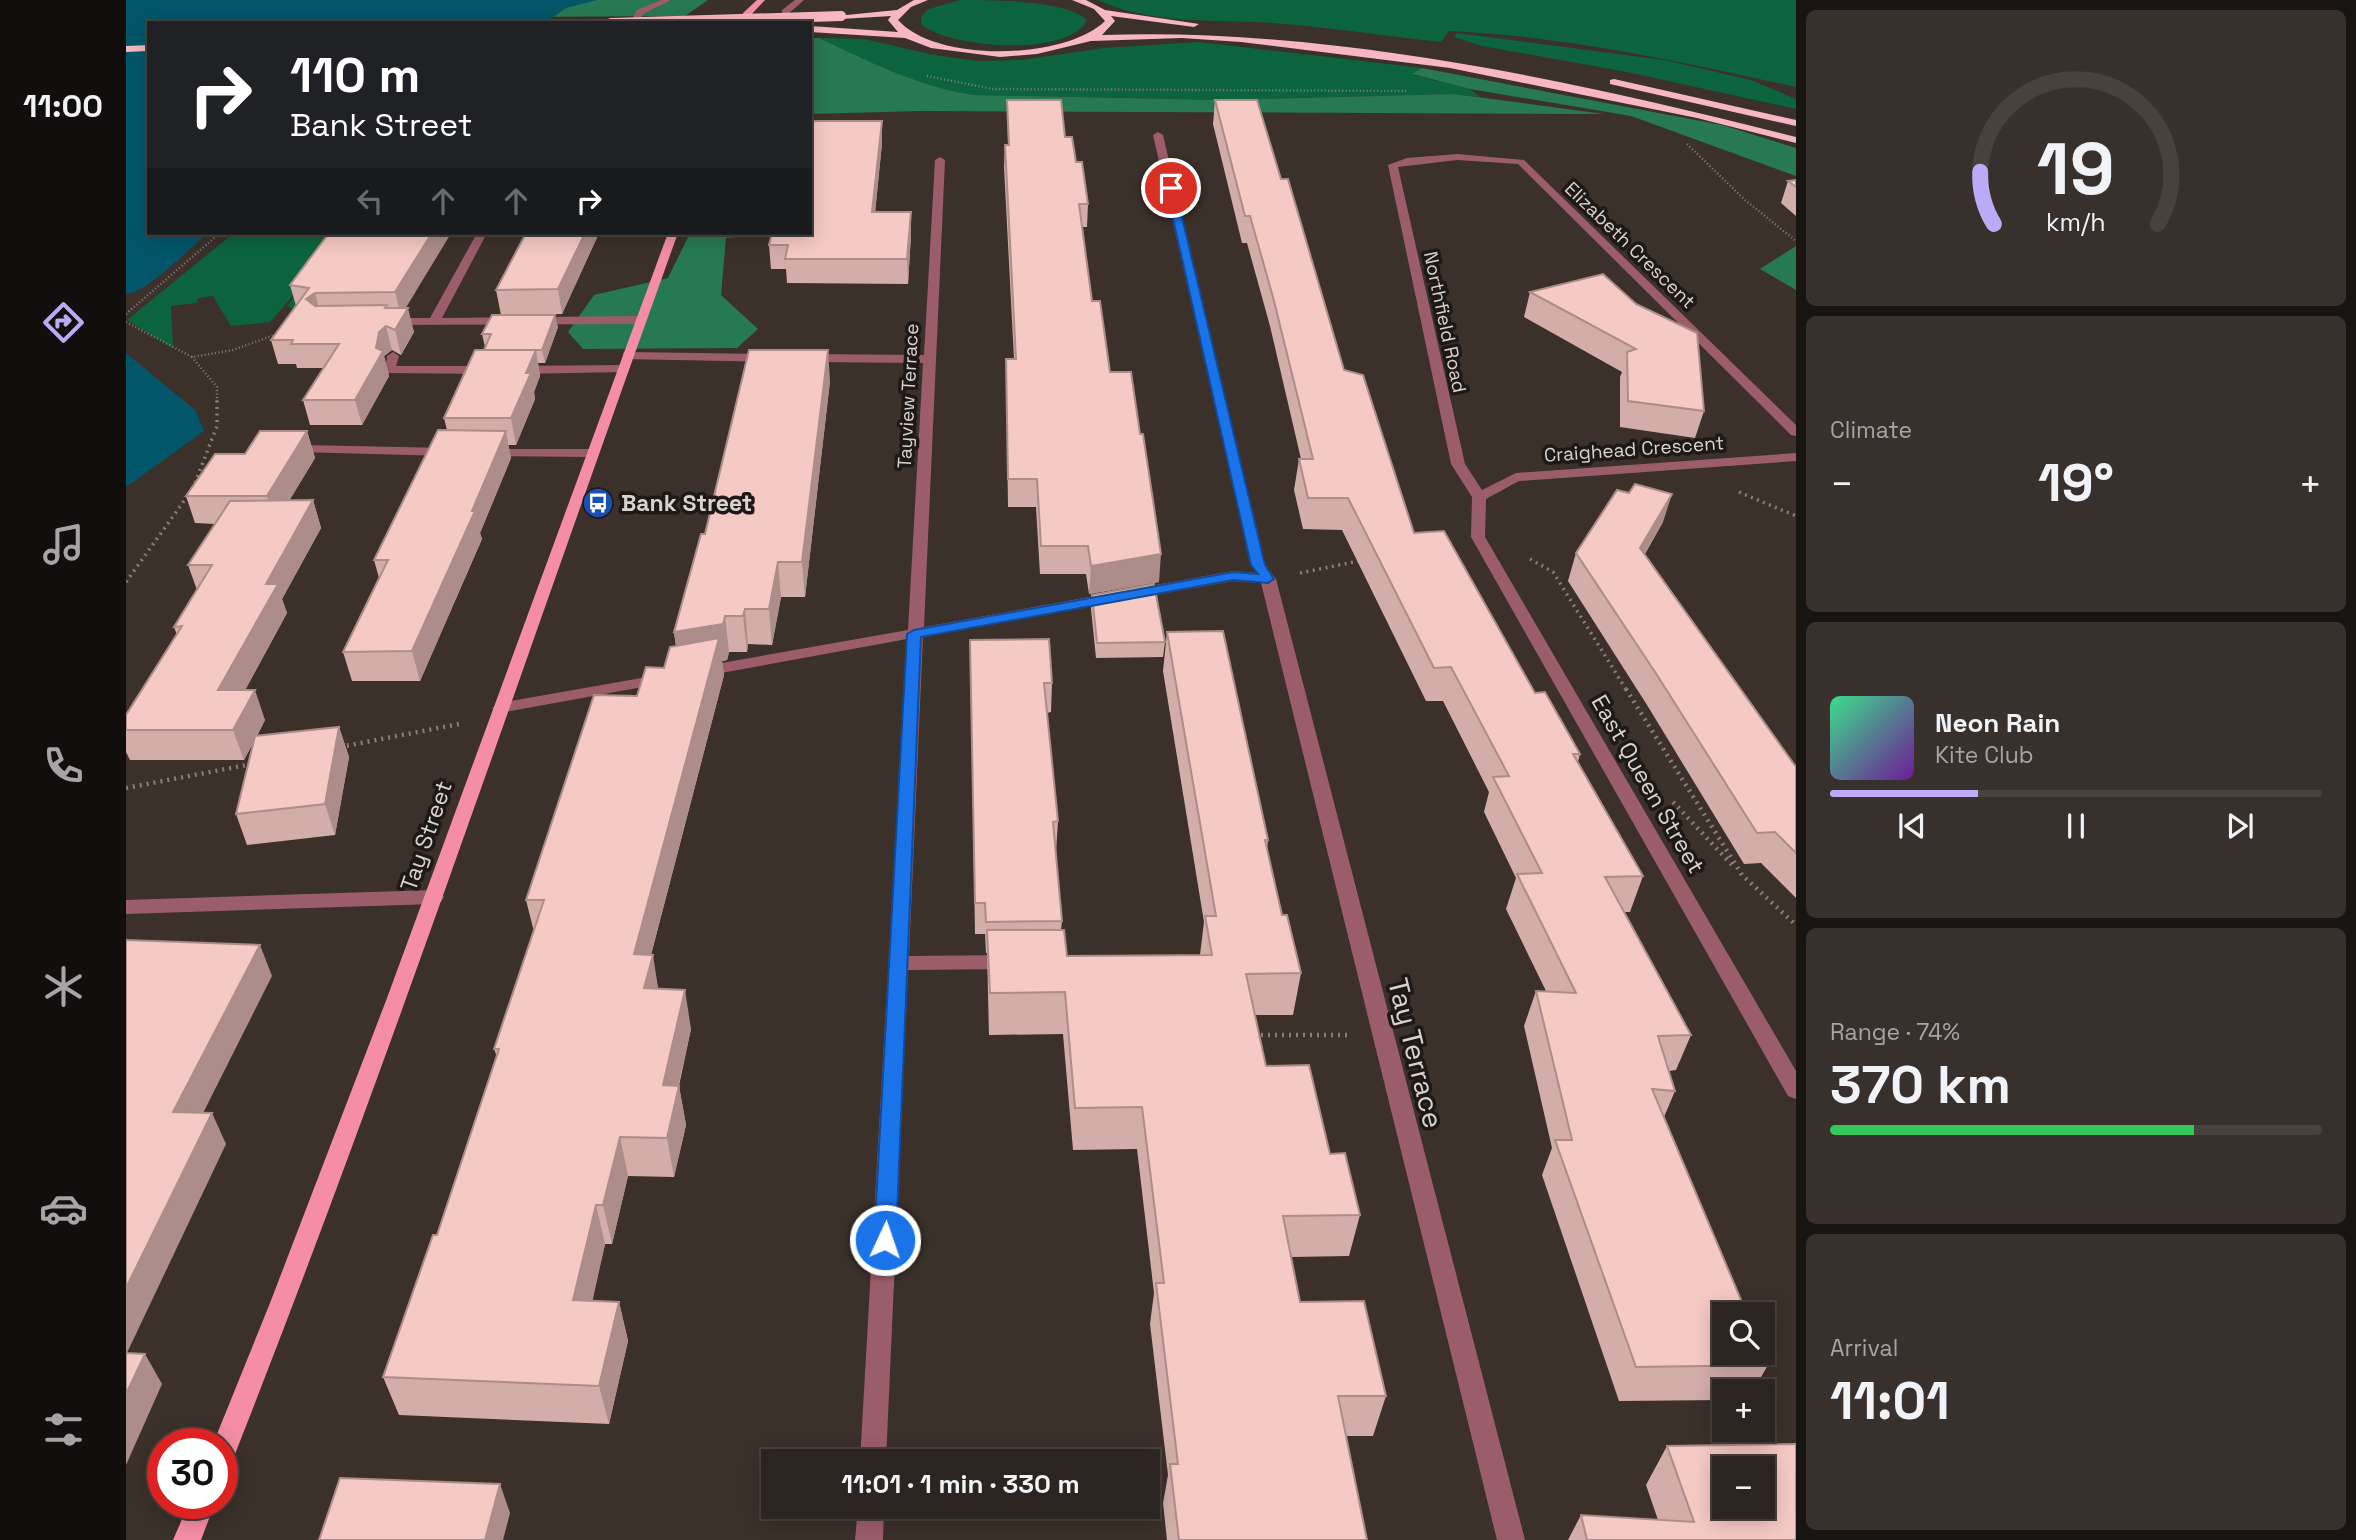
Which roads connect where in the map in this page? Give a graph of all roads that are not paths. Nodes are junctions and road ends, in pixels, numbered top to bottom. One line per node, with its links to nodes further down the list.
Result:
1 (667, 0): 9 (street)
2 (761, 0): 11 (main road)
3 (800, 0): 6 (street)
4 (923, 0): 7 (highway)
5 (1077, 0): 8 (highway)
6 (785, 12)
7 (897, 13): 10 (highway, bridge); 14 (highway)
8 (1106, 13): 13 (highway); 15 (highway)
9 (635, 21)
10 (677, 21)
11 (744, 21)
12 (812, 29): 14 (highway)
13 (1282, 32)
14 (905, 35): 15 (highway)
15 (1093, 38): 21 (highway)
16 (147, 48): 17 (highway)
17 (126, 49)
18 (1599, 79): 19 (highway)
19 (1796, 123)
20 (1158, 135): 37 (street, Tay Terrace)
21 (1796, 140)
22 (940, 160): 30 (street, Tayview Terrace)
23 (1408, 160): 32 (street, Elizabeth Crescent); 36 (street, Northfield Road)
24 (481, 235): 28 (street)
25 (672, 235): 26 (main road, Tay Street)
26 (640, 320): 28 (street); 31 (main road, Tay Street)
27 (371, 322): 28 (street)
28 (434, 322)
29 (393, 356): 31 (street)
30 (930, 359): 31 (street); 38 (street, Tayview Terrace)
31 (625, 363): 34 (main road, Tay Street)
32 (1796, 432)
33 (302, 449): 34 (street)
34 (592, 453): 39 (main road, Tay Street)
35 (1796, 457): 36 (street, Craighead Crescent)
36 (1479, 498): 44 (street, East Queen Street)
37 (1268, 579): 38 (street); 51 (street, Tay Terrace)
38 (914, 634): 39 (street); 43 (street, Tayview Terrace)
39 (498, 713): 40 (main road, Tay Street)
40 (435, 897): 41 (street); 45 (main road, Tay Street)
41 (126, 907)
42 (1034, 962): 43 (street)
43 (900, 963): 46 (street, Tayview Terrace)
44 (1796, 1090)
45 (232, 1428)
46 (874, 1449)
47 (196, 1519): 49 (main road)
48 (870, 1519): 50 (street)
49 (187, 1540)
50 (869, 1540)
51 (1511, 1540)

